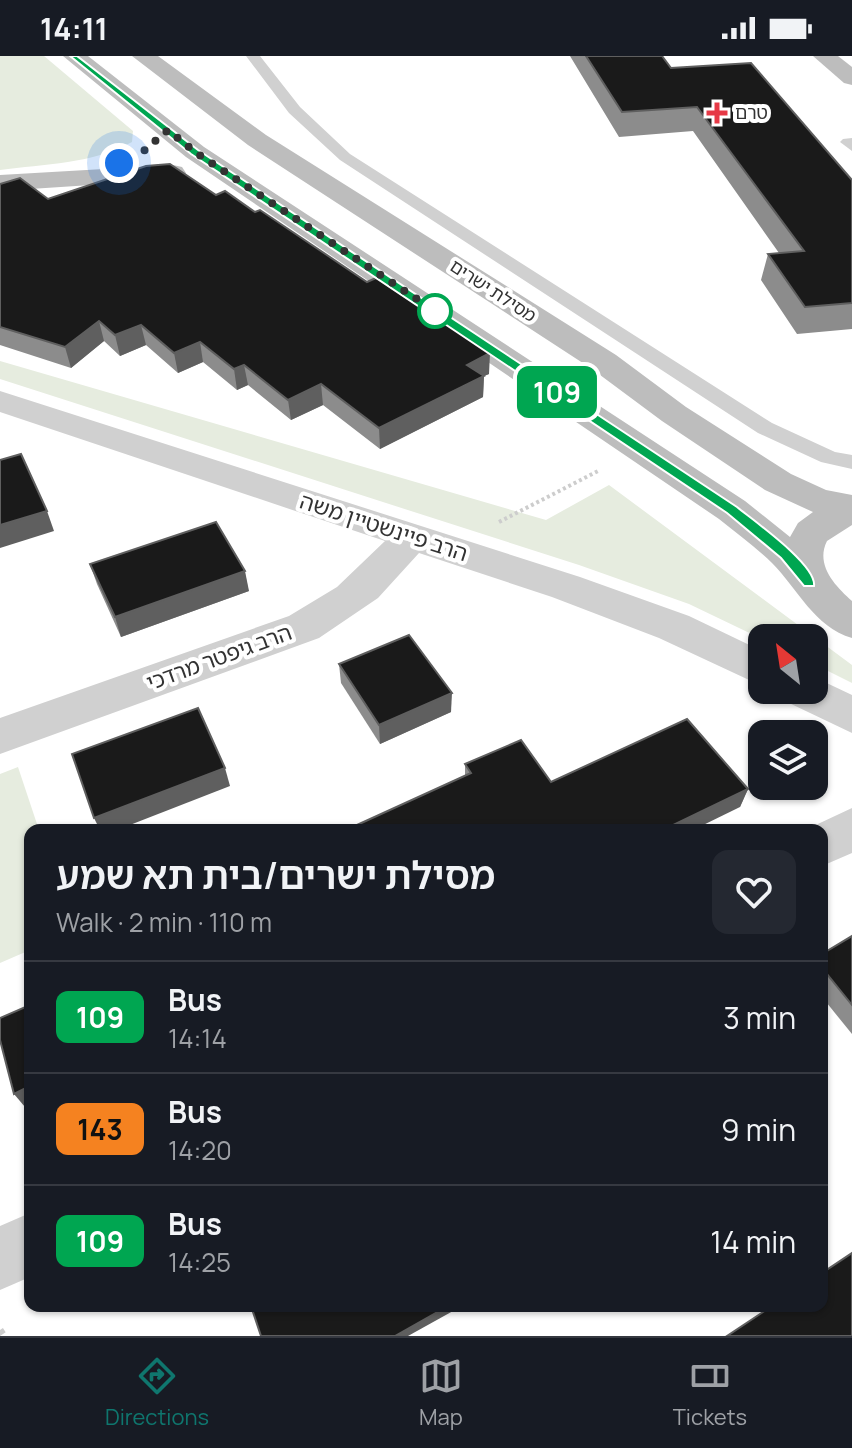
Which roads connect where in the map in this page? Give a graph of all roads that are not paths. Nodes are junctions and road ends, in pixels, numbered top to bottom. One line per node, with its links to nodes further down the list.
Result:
1 (74, 56): 8 (street)
2 (143, 56): 14 (street, מסילת ישרים)
3 (253, 56): 13 (lane)
4 (824, 56): 7 (street)
5 (848, 56): 6 (street)
6 (852, 67)
7 (852, 78)
8 (168, 130): 9 (street); 10 (street)
9 (222, 170): 10 (street); 16 (street)
10 (76, 180): 11 (street)
11 (0, 183)
12 (2, 403): 15 (street, הרב פיינשטיין משה)
13 (852, 462)
14 (852, 509): 16 (street)
15 (430, 542): 18 (street, הרב פיינשטיין משה); 21 (street, הרב גיפטר מרדכי)
16 (809, 582): 17 (street)
17 (852, 623)
18 (748, 663)
19 (828, 703): 20 (street)
20 (852, 715)
21 (0, 736)
22 (852, 829): 23 (street)
23 (828, 842)
24 (24, 1247): 25 (street)
25 (0, 1259)

